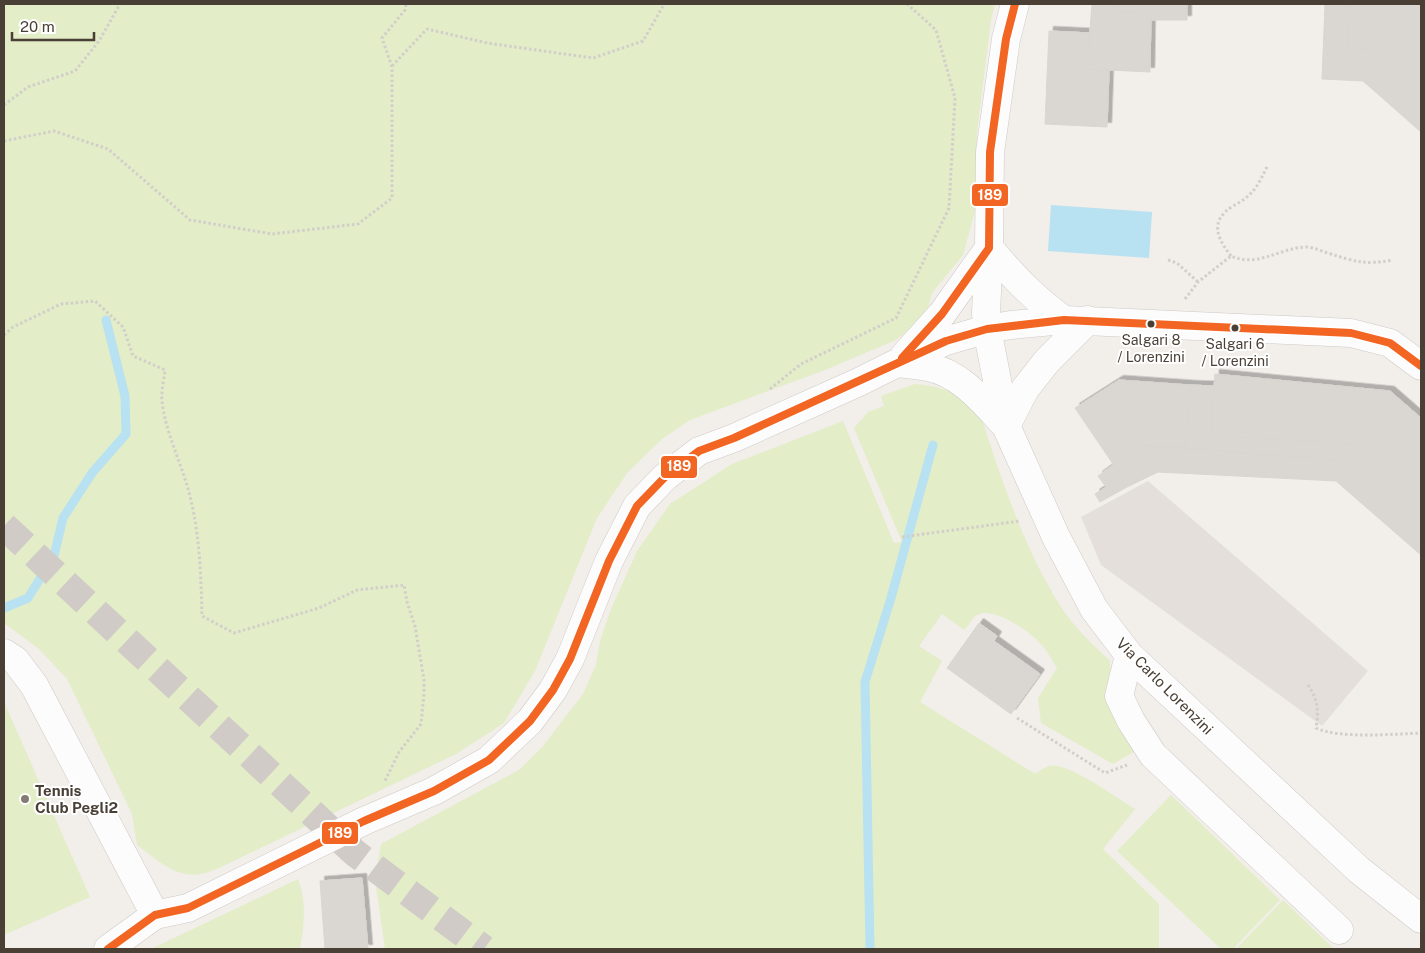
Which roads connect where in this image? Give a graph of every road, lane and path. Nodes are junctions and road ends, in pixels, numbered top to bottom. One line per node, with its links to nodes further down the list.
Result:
1 (120, 4): 7 (path)
2 (406, 4): 6 (path)
3 (662, 4): 6 (path)
4 (907, 4): 21 (path)
5 (1015, 4): 10 (street, Via Carlo Lorenzini)
6 (392, 67): 8 (path)
7 (4, 105)
8 (4, 141)
9 (1268, 165): 11 (path)
10 (989, 248): 15 (street); 17 (street, Via Carlo Lorenzini); 20 (street)
11 (1231, 256): 13 (path); 14 (path)
12 (1168, 260): 14 (path)
13 (1393, 260)
14 (1198, 282): 16 (path)
15 (1076, 320): 16 (street); 17 (street); 22 (street)
16 (1179, 326): 19 (street)
17 (987, 329): 20 (street); 22 (street, Via Carlo Lorenzini)
18 (4, 336): 31 (path)
19 (1418, 361)
20 (897, 363): 22 (street); 31 (street)
21 (765, 394)
22 (1006, 426): 23 (street, Via Carlo Lorenzini)
23 (1047, 517): 24 (path); 26 (street, Via Carlo Lorenzini)
24 (902, 537)
25 (4, 653): 32 (street)
26 (1129, 655): 30 (street); 33 (street, Via Carlo Lorenzini)
27 (1308, 685): 29 (path)
28 (1017, 718): 30 (path)
29 (1421, 733)
30 (1154, 755): 34 (street)
31 (364, 821): 32 (street)
32 (155, 915): 35 (street)
33 (1421, 919)
34 (1339, 930)
35 (108, 949)

